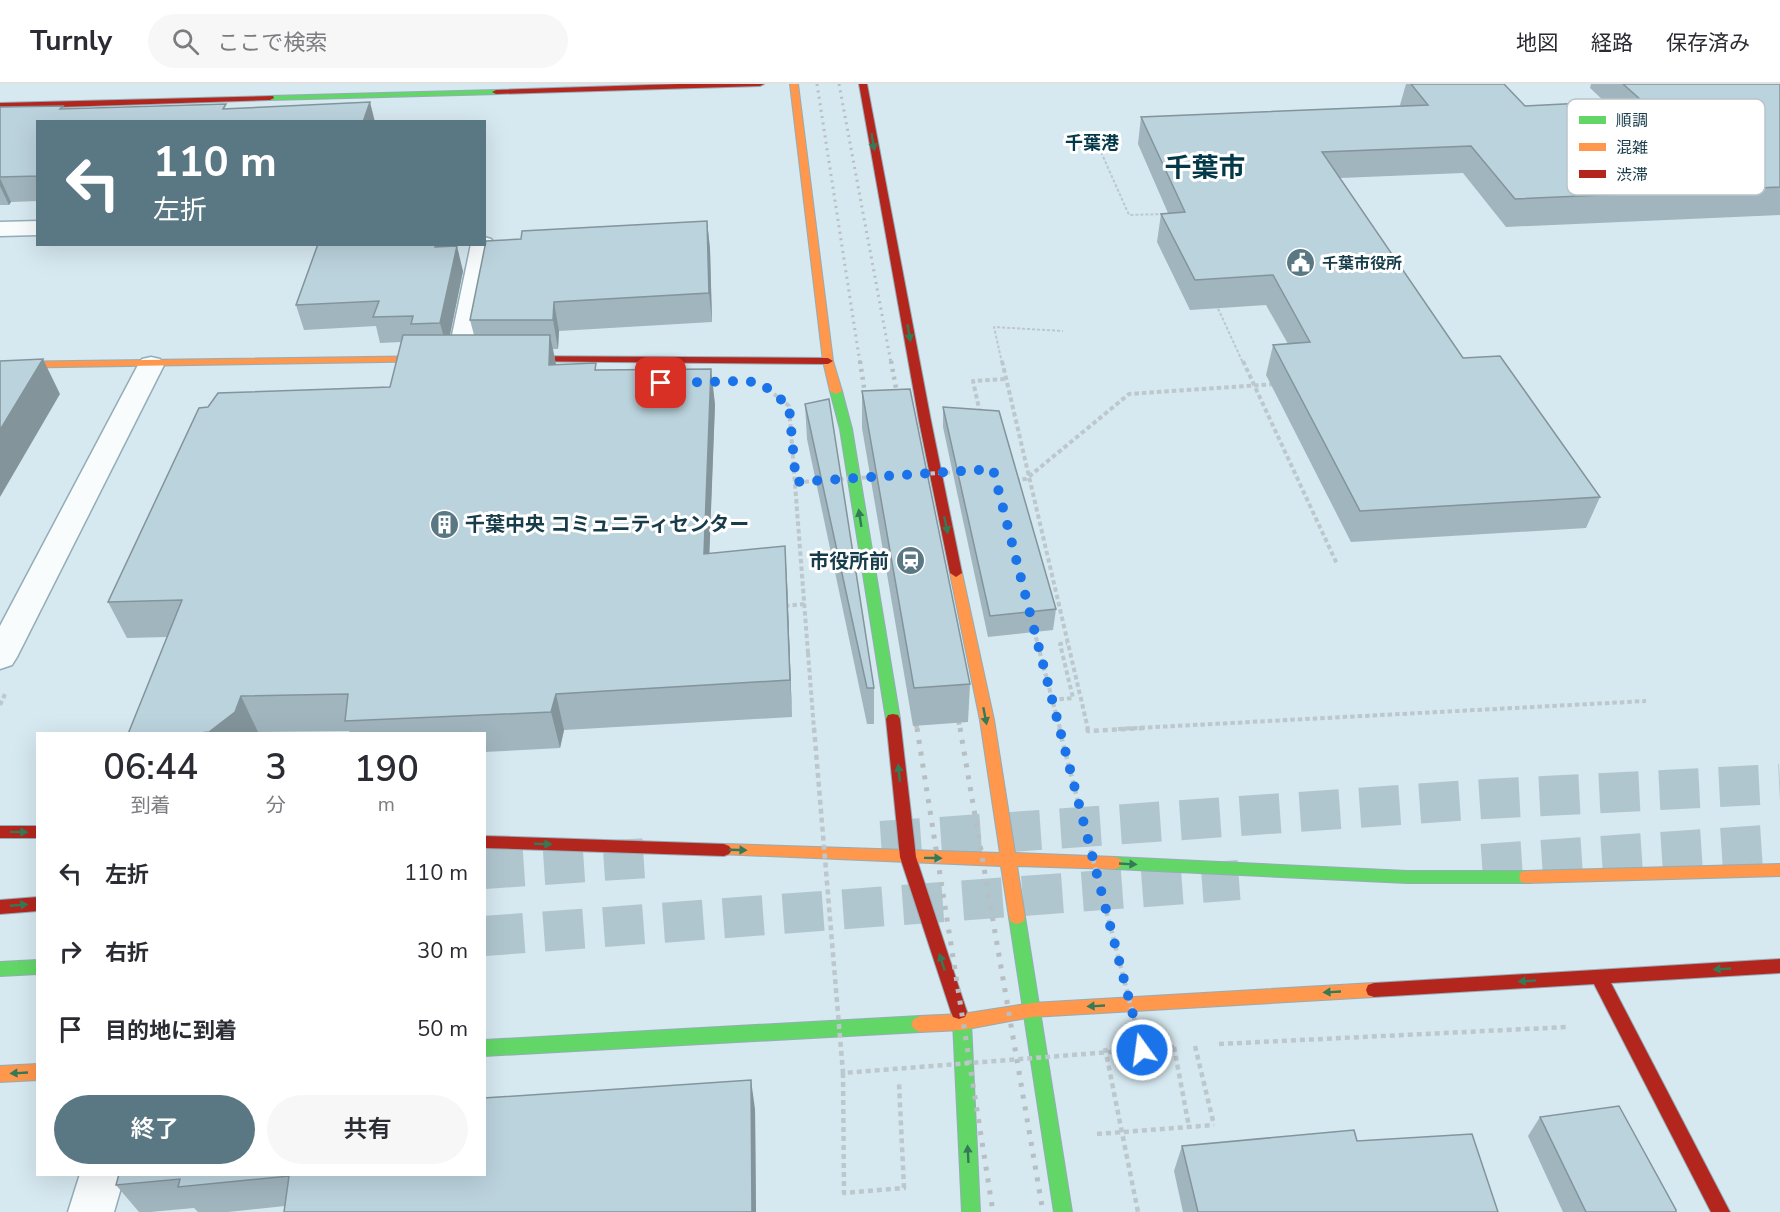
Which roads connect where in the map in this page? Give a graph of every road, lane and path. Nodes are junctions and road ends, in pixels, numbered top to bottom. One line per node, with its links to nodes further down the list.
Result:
1 (760, 84): 4 (main road)
2 (794, 84): 15 (main road)
3 (863, 84): 41 (main road, one-way to 41)
4 (349, 90): 5 (main road)
5 (0, 106)
6 (1093, 134): 7 (path)
7 (1173, 214)
8 (36, 228): 9 (street)
9 (0, 229)
10 (483, 246): 13 (street)
11 (1214, 301): 27 (path)
12 (1063, 331): 18 (path)
13 (466, 359): 17 (main road)
14 (496, 359): 15 (main road)
15 (828, 361): 40 (main road, one-way to 15)
16 (0, 365): 17 (main road)
17 (151, 365): 32 (street)
18 (1006, 379): 21 (path); 31 (path)
19 (1283, 384): 25 (path, bridge)
20 (768, 389): 26 (path)
21 (982, 424)
22 (960, 471): 23 (path, bridge)
23 (918, 474)
24 (885, 477): 26 (path, bridge)
25 (1006, 481)
26 (796, 482): 28 (path)
27 (1337, 564)
28 (805, 604): 29 (path); 56 (path, bridge)
29 (783, 606)
30 (1032, 621): 34 (path, bridge)
31 (1067, 643): 34 (path); 35 (path)
32 (0, 657)
33 (10, 684): 36 (path)
34 (1052, 700): 54 (path, bridge)
35 (1646, 701)
36 (0, 705)
37 (0, 832): 38 (main road, one-way to 38)
38 (36, 832)
39 (486, 842): 40 (main road, one-way to 40)
40 (908, 857): 41 (main road, one-way to 41); 50 (main road, one-way to 40)
41 (1006, 858): 42 (main road, one-way to 42); 49 (main road)
42 (1780, 870)
43 (36, 904): 44 (main road, one-way to 43)
44 (0, 907)
45 (1780, 966): 48 (main road, one-way to 48)
46 (36, 967): 47 (main road)
47 (0, 969)
48 (1599, 977): 49 (main road, one-way to 49); 66 (main road)
49 (1032, 1010): 50 (main road); 64 (main road)
50 (962, 1022): 53 (main road); 63 (main road, one-way to 50)
51 (1568, 1027): 52 (path)
52 (1195, 1046): 59 (path, bridge); 65 (path)
53 (486, 1048)
54 (1142, 1050): 56 (path, bridge); 59 (path, bridge)
55 (36, 1072): 57 (main road, one-way to 57)
56 (843, 1073): 58 (path)
57 (0, 1074)
58 (899, 1083)
59 (1190, 1128): 60 (path, bridge)
60 (1096, 1134)
61 (102, 1176): 62 (street)
62 (90, 1212)
63 (971, 1212)
64 (1063, 1212)
65 (1137, 1212)
66 (1721, 1212)

